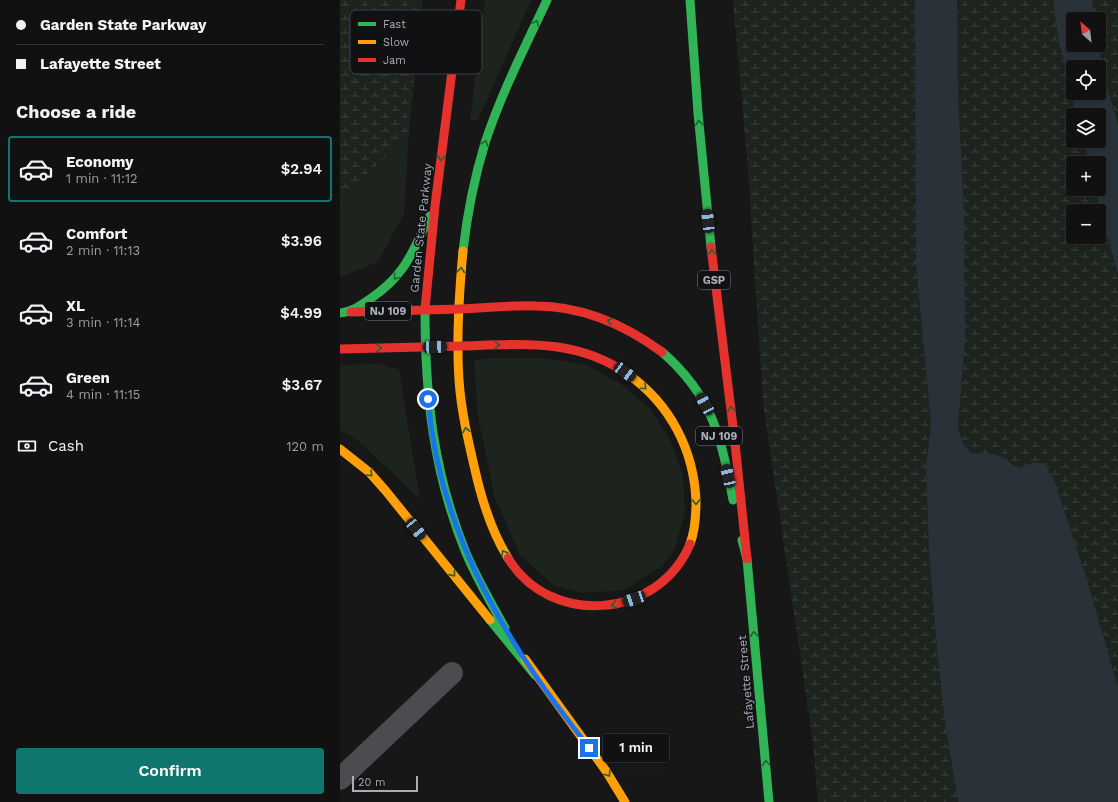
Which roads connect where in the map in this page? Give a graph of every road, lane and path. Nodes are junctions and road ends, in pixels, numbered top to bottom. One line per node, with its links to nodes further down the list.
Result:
1 (461, 0): 4 (main road, Garden State Parkway, one-way to 4)
2 (547, 0): 8 (main road, one-way to 2)
3 (690, 0): 15 (main road, GSP, one-way to 3)
4 (460, 10)
5 (452, 74): 6 (main road, Garden State Parkway, one-way to 6)
6 (435, 206): 7 (main road, Garden State Parkway); 9 (main road, one-way to 9)
7 (425, 309): 8 (main road, NJ 109); 9 (main road, NJ 109); 12 (main road, Garden State Parkway)
8 (460, 309): 11 (main road); 15 (main road, NJ 109, one-way to 8)
9 (351, 312): 10 (main road, NJ 109)
10 (340, 313)
11 (458, 346): 11 (main road, one-way to 11); 12 (main road)
12 (424, 347): 13 (main road, one-way to 12); 17 (main road, Garden State Parkway)
13 (340, 349)
14 (340, 449): 17 (main road, one-way to 17)
15 (747, 559): 20 (main road, Lafayette Street / NJ 109, one-way to 15)
16 (452, 673): 18 (street)
17 (535, 675): 19 (main road, one-way to 19)
18 (340, 780)
19 (625, 802)
20 (769, 802)

